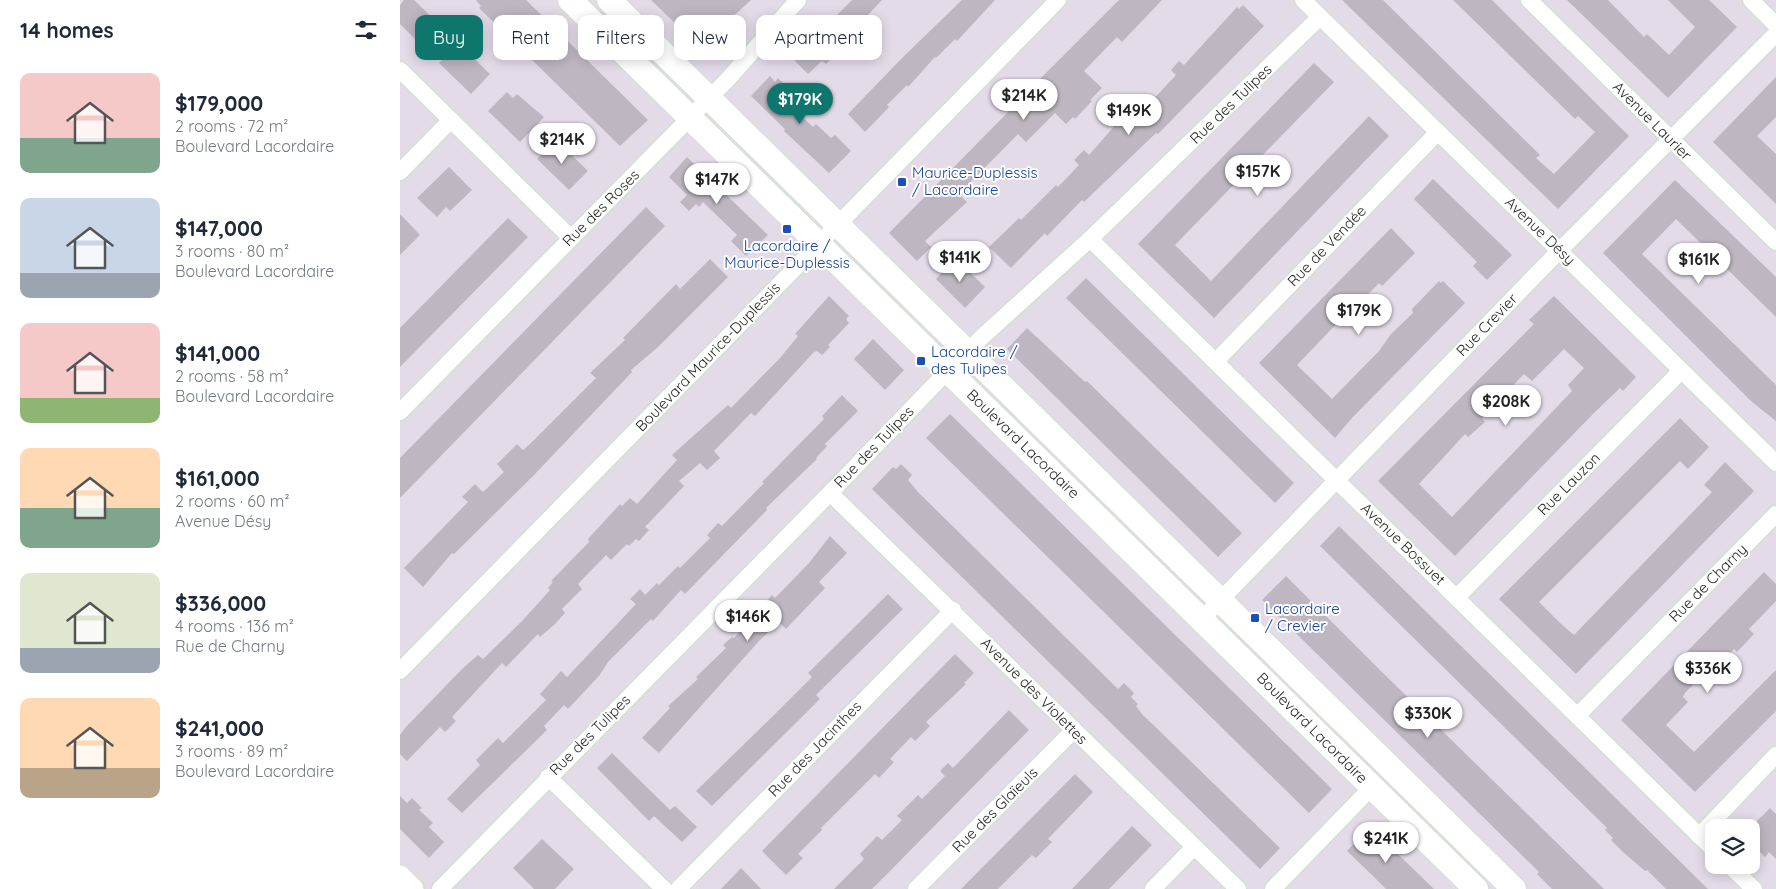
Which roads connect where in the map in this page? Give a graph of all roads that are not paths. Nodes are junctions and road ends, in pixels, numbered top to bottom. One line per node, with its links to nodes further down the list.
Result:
1 (570, 0): 13 (main road, Boulevard Lacordaire)
2 (609, 0): 12 (main road, Boulevard Lacordaire)
3 (798, 0): 12 (street, Rue des Roses)
4 (1058, 0): 18 (street, Boulevard Maurice-Duplessis)
5 (1303, 0): 8 (street, Avenue Désy)
6 (1530, 0): 16 (street, Avenue Laurier)
7 (1750, 0): 9 (street)
8 (1320, 17): 15 (street, Avenue Désy); 20 (street, Rue des Tulipes)
9 (1776, 25)
10 (1776, 34): 16 (street, Rue Crevier)
11 (400, 70): 14 (street)
12 (709, 97): 13 (street, Rue des Roses); 18 (main road, Boulevard Lacordaire)
13 (689, 117): 19 (street, Rue des Roses); 22 (main road, Boulevard Lacordaire)
14 (451, 120): 17 (street); 19 (street)
15 (1438, 132): 23 (street, Avenue Désy); 25 (street, Rue de Vendée)
16 (1671, 140): 21 (street, Avenue Laurier); 23 (street, Rue Crevier)
17 (400, 172)
18 (838, 224): 22 (street, Boulevard Maurice-Duplessis); 24 (main road, Boulevard Lacordaire)
19 (571, 238): 28 (street, Rue des Roses)
20 (1090, 239): 24 (street, Rue des Tulipes); 25 (street, Avenue Bossuet)
21 (1776, 242)
22 (819, 243): 26 (main road, Boulevard Lacordaire); 37 (street, Boulevard Maurice-Duplessis)
23 (1560, 250): 27 (street, Avenue Désy); 30 (street, Rue Crevier)
24 (968, 351): 26 (street, Rue des Tulipes); 34 (main road, Boulevard Lacordaire)
25 (1216, 361): 30 (street, Avenue Bossuet)
26 (948, 370): 31 (street, Rue des Tulipes); 36 (main road, Boulevard Lacordaire)
27 (1681, 371): 29 (street, Avenue Désy); 33 (street, Rue Lauzon)
28 (400, 412)
29 (1776, 463)
30 (1337, 479): 33 (street, Avenue Bossuet); 34 (street, Rue Crevier)
31 (830, 493): 35 (street, Avenue des Violettes); 41 (street, Rue des Tulipes)
32 (1776, 514): 38 (street, Rue de Charny)
33 (1457, 597): 38 (street, Avenue Bossuet)
34 (1221, 599): 36 (street, Rue Crevier); 57 (main road, Boulevard Lacordaire)
35 (953, 610): 39 (street, Avenue des Violettes); 51 (street, Rue des Jacinthes)
36 (1202, 619): 42 (main road, Boulevard Lacordaire)
37 (400, 671)
38 (1577, 716): 43 (street, Avenue Bossuet)
39 (1074, 730): 45 (street, Avenue des Violettes); 52 (street, Rue des Glaïeuls)
40 (1776, 755): 43 (street)
41 (548, 777): 49 (street, Rue des Tulipes); 50 (street)
42 (1372, 787): 55 (street); 56 (main road, Boulevard Lacordaire)
43 (1699, 836): 44 (street, Avenue Bossuet)
44 (1705, 842)
45 (1194, 847): 53 (street); 54 (street, Avenue des Violettes)
46 (1738, 874): 58 (street)
47 (400, 876): 48 (street)
48 (413, 889)
49 (440, 889)
50 (664, 889)
51 (678, 889)
52 (916, 889)
53 (1153, 889)
54 (1238, 889)
55 (1273, 889)
56 (1476, 889)
57 (1514, 889)
58 (1754, 889)

